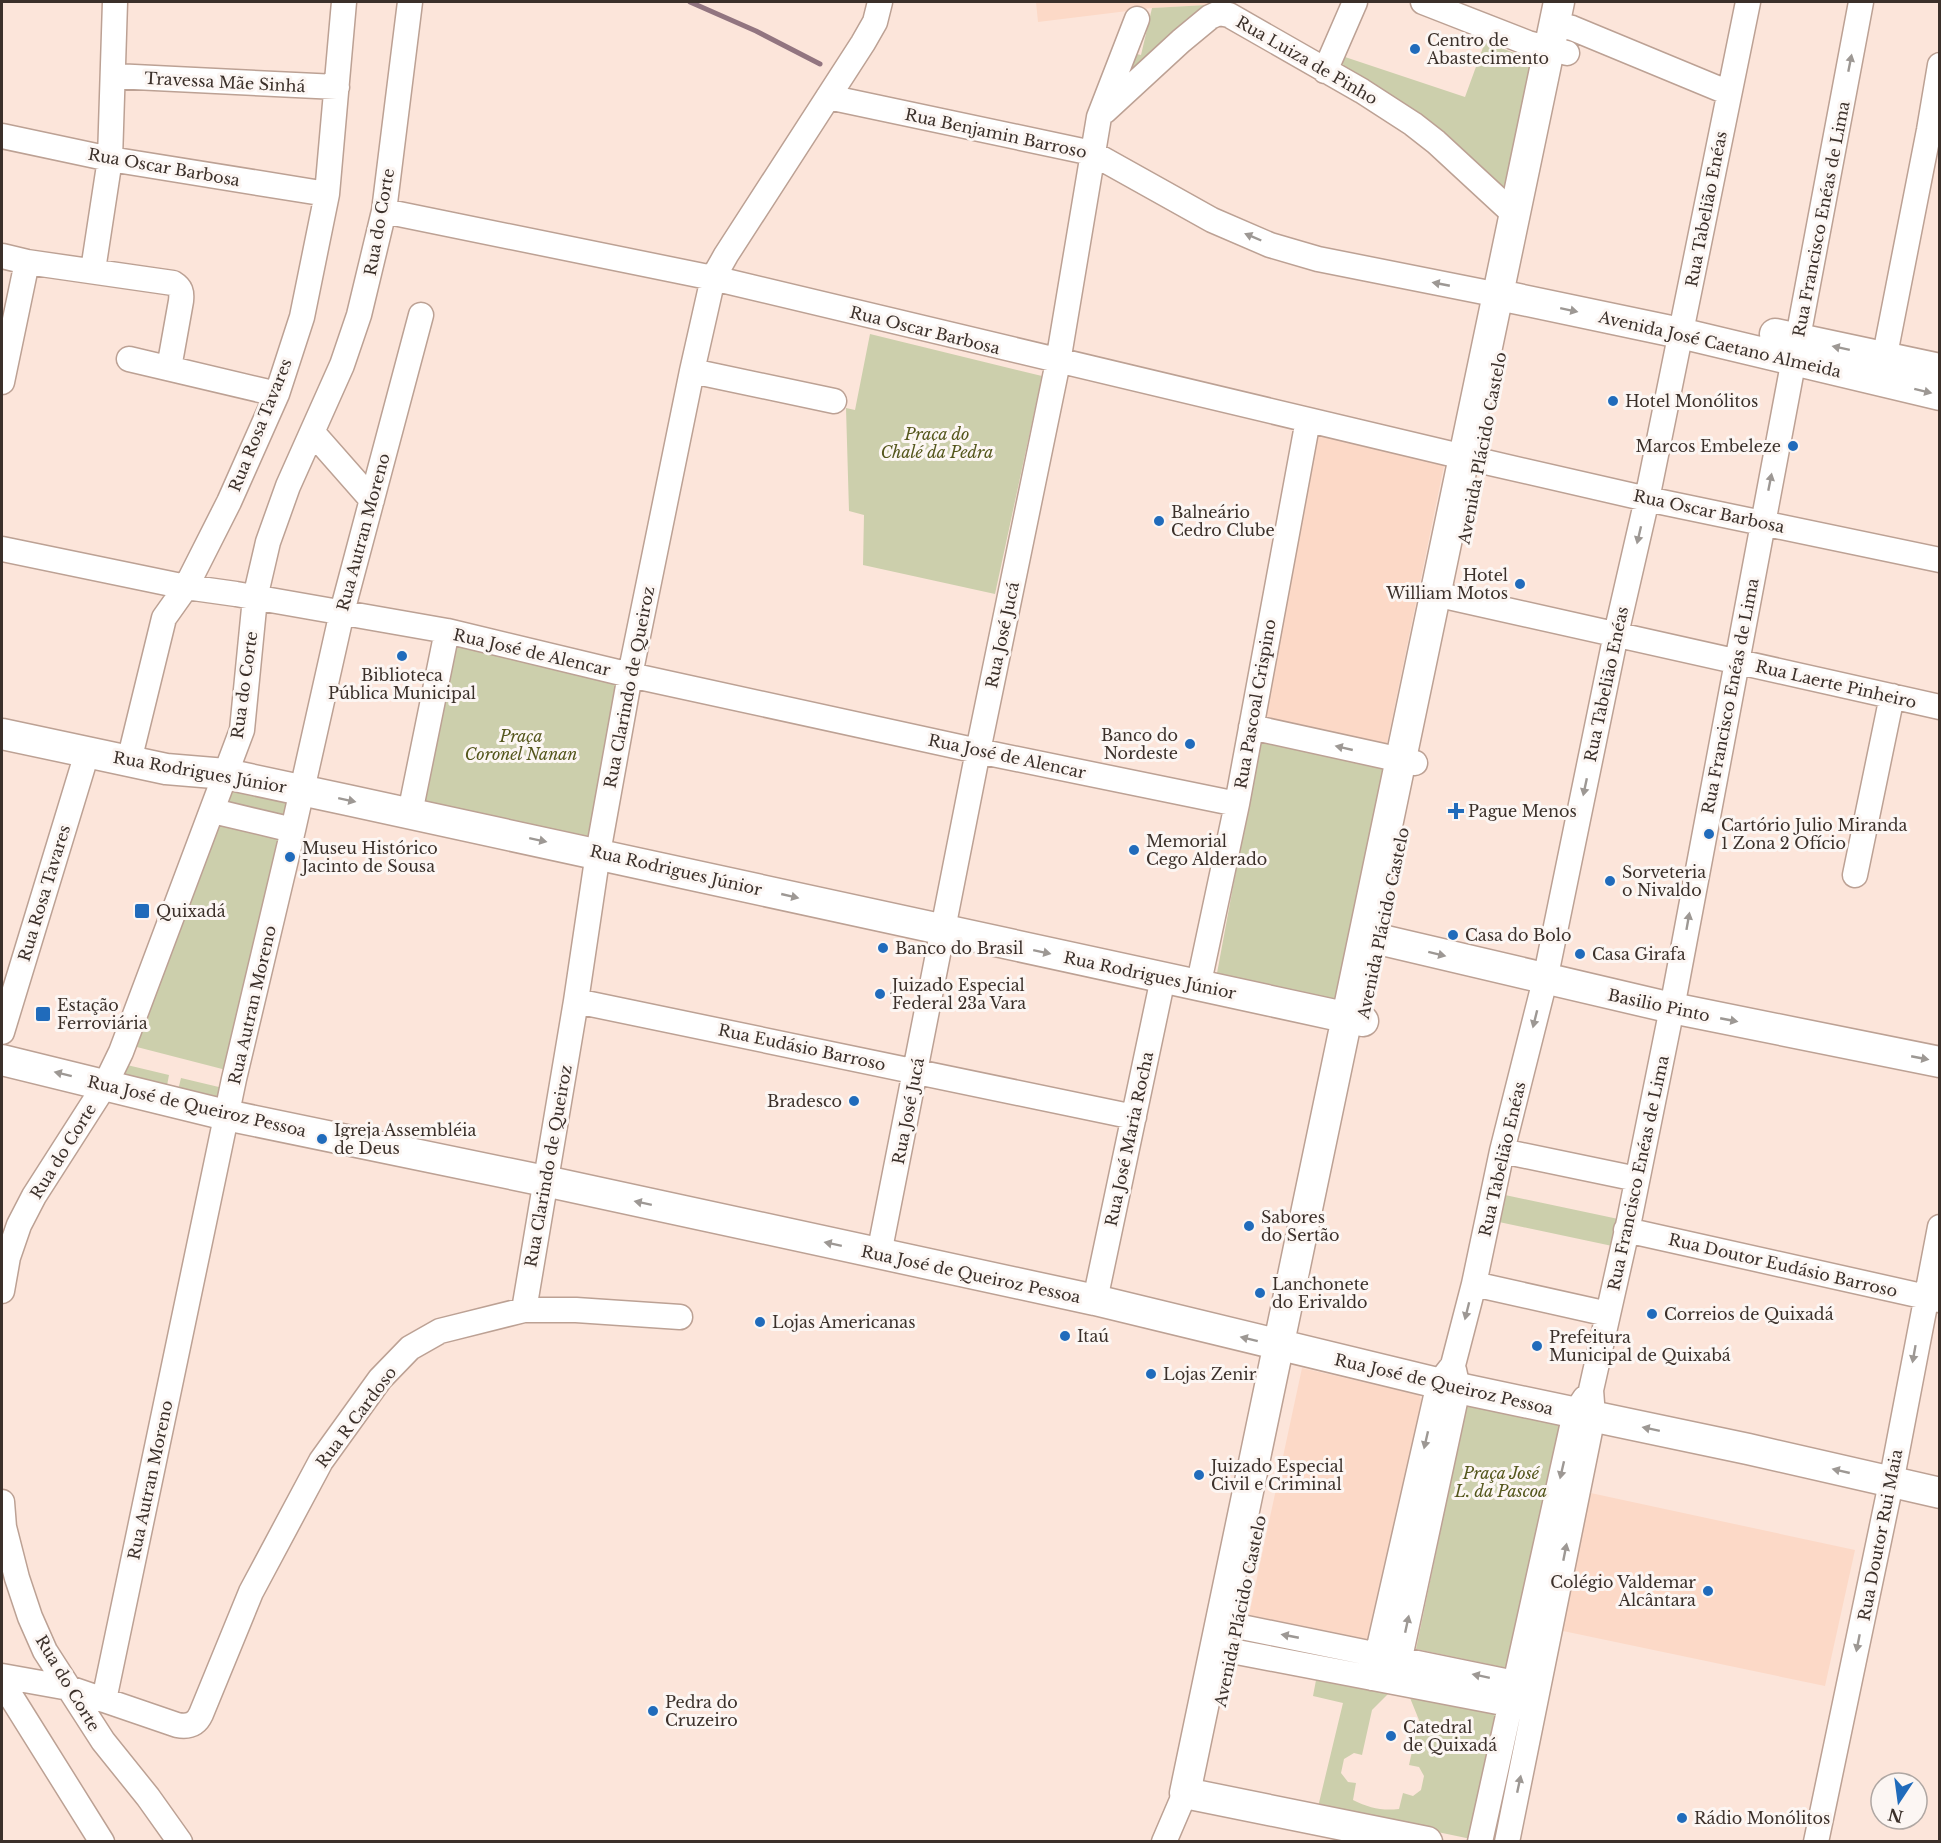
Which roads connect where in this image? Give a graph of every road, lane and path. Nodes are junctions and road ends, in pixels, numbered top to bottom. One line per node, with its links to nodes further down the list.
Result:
1 (115, 2): 13 (street)
2 (344, 2): 14 (street, Rua Rosa Tavares)
3 (410, 2): 23 (street, Rua do Corte)
4 (880, 2): 16 (street, Rua Clarindo de Queiroz)
5 (1355, 2): 12 (street)
6 (1423, 2): 10 (street)
7 (1748, 2): 15 (street, Rua Tabelião Enéas)
8 (1861, 2): 32 (street, Rua Francisco Enéas de Lima, one-way to 8)
9 (1137, 19): 17 (street, Rua José Jucá)
10 (1563, 26): 15 (street); 24 (main road, Avenida Plácido Castelo); 29 (main road, Avenida Plácido Castelo)
11 (1940, 64): 18 (street)
12 (1325, 71): 17 (street, Rua Luiza de Pinho); 24 (street, Rua Luiza de Pinho)
13 (114, 76): 14 (street, Travessa Mãe Sinhá); 21 (street)
14 (337, 87): 22 (street, Rua Rosa Tavares)
15 (1729, 93): 31 (street, Rua Tabelião Enéas)
16 (828, 97): 20 (street, Rua Benjamin Barroso); 28 (street, Rua Clarindo de Queiroz)
17 (1099, 117): 20 (street, Rua José Jucá)
18 (1934, 131): 36 (street)
19 (2, 136): 21 (street, Rua Oscar Barbosa)
20 (1092, 153): 29 (street, Rua Benjamin Barroso, one-way to 20); 34 (street, Rua José Jucá)
21 (110, 159): 22 (street, Rua Oscar Barbosa); 27 (street)
22 (327, 194): 40 (street, Rua Rosa Tavares)
23 (384, 211): 28 (street, Rua Oscar Barbosa); 44 (street, Rua do Corte)
24 (1515, 215): 29 (main road, Avenida Plácido Castelo)
25 (2, 256): 26 (street)
26 (27, 262): 27 (street); 39 (street)
27 (93, 270): 35 (street)
28 (713, 278): 34 (street, Rua Oscar Barbosa); 38 (street, Rua Clarindo de Queiroz)
29 (1507, 286): 31 (main road, Avenida José Caetano Almeida); 45 (main road, Avenida Plácido Castelo)
30 (421, 315): 47 (street, Rua Autran Moreno)
31 (1682, 324): 32 (main road, Avenida José Caetano Almeida); 46 (street, Rua Tabelião Enéas)
32 (1796, 349): 36 (main road, Avenida José Caetano Almeida); 48 (street, Rua Francisco Enéas de Lima, one-way to 32)
33 (129, 359): 35 (street)
34 (1058, 362): 43 (street, Rua Oscar Barbosa); 63 (street, Rua José Jucá)
35 (169, 368): 40 (street)
36 (1882, 369): 37 (main road, Avenida José Caetano Almeida); 41 (main road, Avenida José Caetano Almeida, one-way to 41)
37 (1940, 369)
38 (692, 371): 42 (street); 58 (street, Rua Clarindo de Queiroz)
39 (2, 382)
40 (277, 394): 51 (street, Rua Rosa Tavares)
41 (1940, 395)
42 (834, 401)
43 (1308, 420): 45 (street, Rua Oscar Barbosa); 61 (street, Rua Pascoal Crispino)
44 (313, 434): 47 (street); 53 (street, Rua do Corte)
45 (1472, 458): 46 (street, Rua Oscar Barbosa); 52 (main road, Avenida Plácido Castelo)
46 (1647, 499): 48 (street, Rua Oscar Barbosa); 56 (street, Rua Tabelião Enéas, one-way to 56)
47 (372, 500): 54 (street, Rua Autran Moreno)
48 (1762, 522): 50 (street, Rua Oscar Barbosa); 57 (street, Rua Francisco Enéas de Lima)
49 (2, 549): 51 (street, Rua José de Alencar)
50 (1940, 560)
51 (186, 587): 53 (street, Rua José de Alencar); 65 (street, Rua Rosa Tavares)
52 (1443, 596): 56 (street, Rua Laerte Pinheiro); 66 (main road, Avenida Plácido Castelo)
53 (255, 598): 54 (street, Rua José de Alencar); 67 (street, Rua do Corte)
54 (342, 612): 55 (street, Rua José de Alencar); 68 (street, Rua Autran Moreno)
55 (447, 631): 58 (street, Rua José de Alencar); 71 (street)
56 (1616, 634): 57 (street, Rua Laerte Pinheiro); 78 (street, Rua Tabelião Enéas, one-way to 78)
57 (1736, 661): 59 (street, Rua Laerte Pinheiro); 81 (street, Rua Francisco Enéas de Lima, one-way to 57)
58 (630, 675): 63 (street, Rua José de Alencar); 73 (street, Rua Clarindo de Queiroz)
59 (1892, 696): 60 (street, Rua Laerte Pinheiro); 74 (street)
60 (1940, 707)
61 (1251, 727): 66 (street, one-way to 61); 69 (street, Rua Pascoal Crispino)
62 (2, 734): 64 (main road, Rua Rodrigues Júnior)
63 (978, 751): 69 (street, Rua José de Alencar); 75 (street, Rua José Jucá)
64 (87, 753): 65 (main road, Rua Rodrigues Júnior); 83 (street, Rua Rosa Tavares)
65 (129, 760): 67 (main road, Rua Rodrigues Júnior)
66 (1408, 762): 76 (main road, Avenida Plácido Castelo)
67 (226, 774): 68 (main road, Rua Rodrigues Júnior); 70 (street, Rua do Corte)
68 (302, 790): 71 (main road, Rua Rodrigues Júnior, one-way to 71); 72 (street, Rua Autran Moreno)
69 (1237, 804): 79 (street, Rua Pascoal Crispino)
70 (213, 811): 72 (street); 87 (street, Rua do Corte)
71 (410, 813): 73 (main road, Rua Rodrigues Júnior, one-way to 73)
72 (293, 830): 88 (street, Rua Autran Moreno)
73 (598, 853): 75 (main road, Rua Rodrigues Júnior, one-way to 75); 80 (street, Rua Clarindo de Queiroz)
74 (1855, 875)
75 (944, 930): 77 (main road, Rua Rodrigues Júnior, one-way to 77); 86 (street, Rua José Jucá)
76 (1372, 938): 78 (main road, Basilio Pinto, one-way to 78); 82 (main road, Avenida Plácido Castelo)
77 (1163, 978): 79 (main road, Rua Rodrigues Júnior); 89 (street, Rua José Maria Rocha)
78 (1545, 980): 81 (main road, Basilio Pinto); 90 (street, Rua Tabelião Enéas, one-way to 90)
79 (1198, 987): 82 (main road, Rua Rodrigues Júnior)
80 (576, 1000): 86 (street, Rua Eudásio Barroso); 92 (street, Rua Clarindo de Queiroz)
81 (1672, 1008): 85 (main road, Basilio Pinto, one-way to 85); 91 (street, Rua Francisco Enéas de Lima)
82 (1355, 1019): 103 (main road, Avenida Plácido Castelo)
83 (2, 1032)
84 (2, 1060): 87 (main road, Rua José de Queiroz Pessoa, one-way to 84)
85 (1940, 1062)
86 (916, 1070): 89 (street, Rua Eudásio Barroso); 95 (street, Rua José Jucá)
87 (105, 1085): 88 (main road, Rua José de Queiroz Pessoa); 97 (street, Rua do Corte)
88 (226, 1115): 92 (main road, Rua José de Queiroz Pessoa); 116 (street, Rua Autran Moreno)
89 (1134, 1117): 99 (street, Rua José Maria Rocha)
90 (1502, 1151): 91 (street); 96 (street, Rua Tabelião Enéas)
91 (1637, 1179): 94 (street, Rua Francisco Enéas de Lima)
92 (545, 1181): 95 (main road, Rua José de Queiroz Pessoa, one-way to 92); 100 (street, Rua Clarindo de Queiroz)
93 (1940, 1227): 98 (street, Rua Doutor Rui Maia)
94 (1626, 1230): 98 (street, Rua Doutor Eudásio Barroso); 101 (street, Rua Francisco Enéas de Lima)
95 (879, 1254): 99 (main road, Rua José de Queiroz Pessoa)
96 (1474, 1284): 101 (street); 104 (street, Rua Tabelião Enéas, one-way to 104)
97 (2, 1291)
98 (1932, 1298): 106 (street, Rua Doutor Rui Maia, one-way to 106)
99 (1095, 1300): 103 (main road, Rua José de Queiroz Pessoa, one-way to 99)
100 (524, 1310): 102 (street, Rua R Cardoso); 116 (street, Rua R Cardoso)
101 (1608, 1314): 105 (street, Rua Francisco Enéas de Lima)
102 (680, 1317)
103 (1286, 1348): 104 (main road, Rua José de Queiroz Pessoa); 109 (main road, Avenida Plácido Castelo)
104 (1450, 1379): 105 (main road, Rua José de Queiroz Pessoa); 110 (street, Rua Tabelião Enéas)
105 (1586, 1406): 106 (main road, Rua José de Queiroz Pessoa, one-way to 105); 114 (street, one-way to 114); 115 (street, one-way to 105)
106 (1891, 1483): 107 (main road, Rua José de Queiroz Pessoa); 125 (street, Rua Doutor Rui Maia, one-way to 125)
107 (1940, 1493)
108 (2, 1502): 113 (street, Rua do Corte)
109 (1227, 1637): 110 (street); 117 (main road, Avenida Plácido Castelo)
110 (1386, 1668): 114 (street)
111 (2, 1676): 113 (street)
112 (2, 1682): 118 (street)
113 (69, 1688): 116 (street); 119 (street, Rua do Corte)
114 (1512, 1694): 115 (street); 123 (street)
115 (1536, 1698): 124 (street, one-way to 115)
116 (104, 1700)
117 (1192, 1795): 120 (street, Avenida Plácido Castelo); 121 (street, Avenida Plácido Castelo); 122 (main road)
118 (102, 1842)
119 (180, 1842)
120 (1164, 1842)
121 (1178, 1842)
122 (1427, 1842)
123 (1480, 1842)
124 (1507, 1842)
125 (1816, 1842)

